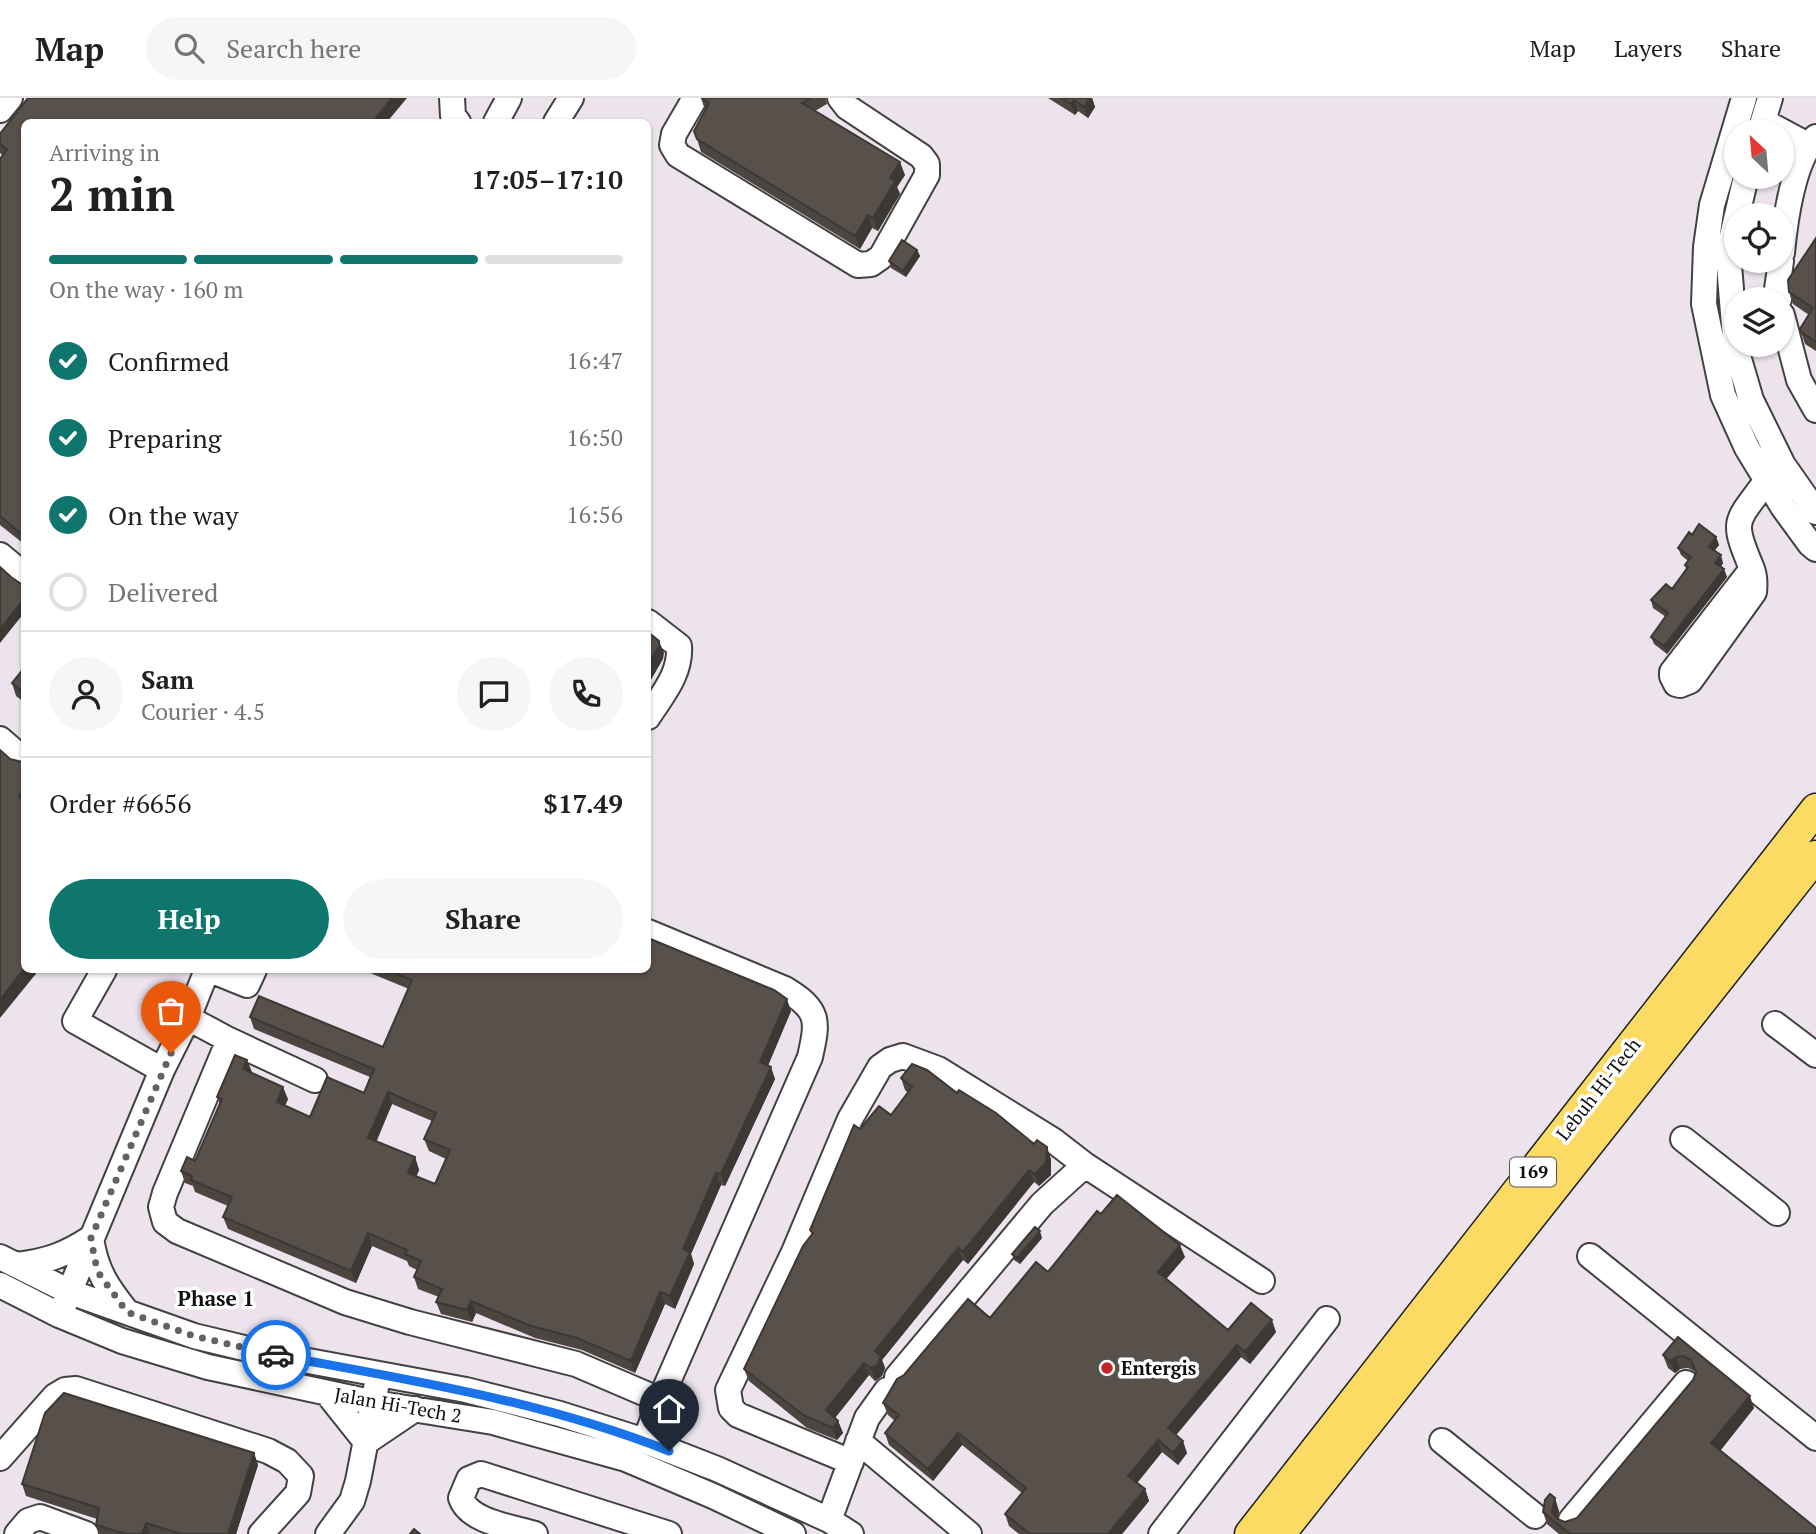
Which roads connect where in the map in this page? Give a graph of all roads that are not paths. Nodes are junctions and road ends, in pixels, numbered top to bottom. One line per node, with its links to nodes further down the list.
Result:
1 (10, 98): 7 (street)
2 (452, 98): 9 (street)
3 (570, 98): 10 (street)
4 (695, 98): 5 (street)
5 (840, 98)
6 (1744, 98): 18 (street)
7 (0, 110)
8 (1764, 117): 11 (street)
9 (456, 119)
10 (558, 119)
11 (1812, 141): 13 (street)
12 (1743, 189): 14 (street)
13 (1788, 203)
14 (1731, 287)
15 (1740, 357): 19 (street)
16 (1792, 357): 17 (street)
17 (1816, 410)
18 (1767, 480): 20 (street); 22 (street)
19 (1816, 512)
20 (1816, 549)
21 (0, 555): 23 (street)
22 (1752, 569)
23 (21, 572)
24 (651, 624): 25 (street)
25 (651, 712)
26 (0, 739): 27 (street)
27 (21, 757)
28 (1816, 809): 78 (main road, Lebuh Hi-Tech / 169)
29 (1816, 856): 79 (main road, Lebuh Hi-Tech / 169)
30 (651, 933): 56 (street)
31 (101, 973): 39 (street)
32 (208, 973): 35 (street)
33 (217, 973): 34 (street)
34 (253, 973)
35 (188, 1018): 37 (street); 39 (street)
36 (1775, 1024): 38 (street)
37 (229, 1040): 40 (street); 56 (street)
38 (1816, 1055)
39 (162, 1070): 44 (street)
40 (315, 1080)
41 (1683, 1139): 43 (street)
42 (1086, 1165): 47 (street); 63 (street); 63 (street)
43 (1777, 1213)
44 (91, 1238): 46 (street); 49 (street); 50 (street)
45 (1590, 1256): 53 (street)
46 (8, 1261): 49 (street, Jalan Hi-Tech 2)
47 (1262, 1281)
48 (0, 1285): 51 (street, Jalan Hi-Tech 2)
49 (70, 1292): 50 (street, Jalan Hi-Tech 2); 51 (street)
50 (127, 1312): 54 (street, Jalan Hi-Tech 2)
51 (59, 1315): 55 (street, Jalan Hi-Tech 2)
52 (1327, 1319): 77 (street)
53 (1699, 1367): 59 (street); 67 (street)
54 (377, 1374): 57 (street); 60 (street, Jalan Hi-Tech 2)
55 (327, 1393): 57 (street, Jalan Hi-Tech 2); 62 (street)
56 (660, 1401): 60 (street)
57 (375, 1403): 58 (street, Jalan Hi-Tech 2); 62 (street)
58 (415, 1409): 62 (street); 68 (street, Jalan Hi-Tech 2)
59 (1816, 1438)
60 (645, 1441): 66 (street, Jalan Hi-Tech 2)
61 (1442, 1441): 65 (street)
62 (366, 1442): 72 (street)
63 (854, 1452): 66 (street); 76 (street)
64 (0, 1458): 71 (street)
65 (1535, 1516)
66 (829, 1520): 75 (street, Jalan Hi-Tech 2)
67 (1563, 1529)
68 (786, 1532)
69 (17, 1534): 70 (street)
70 (86, 1534)
71 (261, 1534)
72 (328, 1534)
73 (535, 1534): 74 (street)
74 (669, 1534)
75 (851, 1534)
76 (969, 1534)
77 (1161, 1534)
78 (1250, 1534)
79 (1280, 1534)

